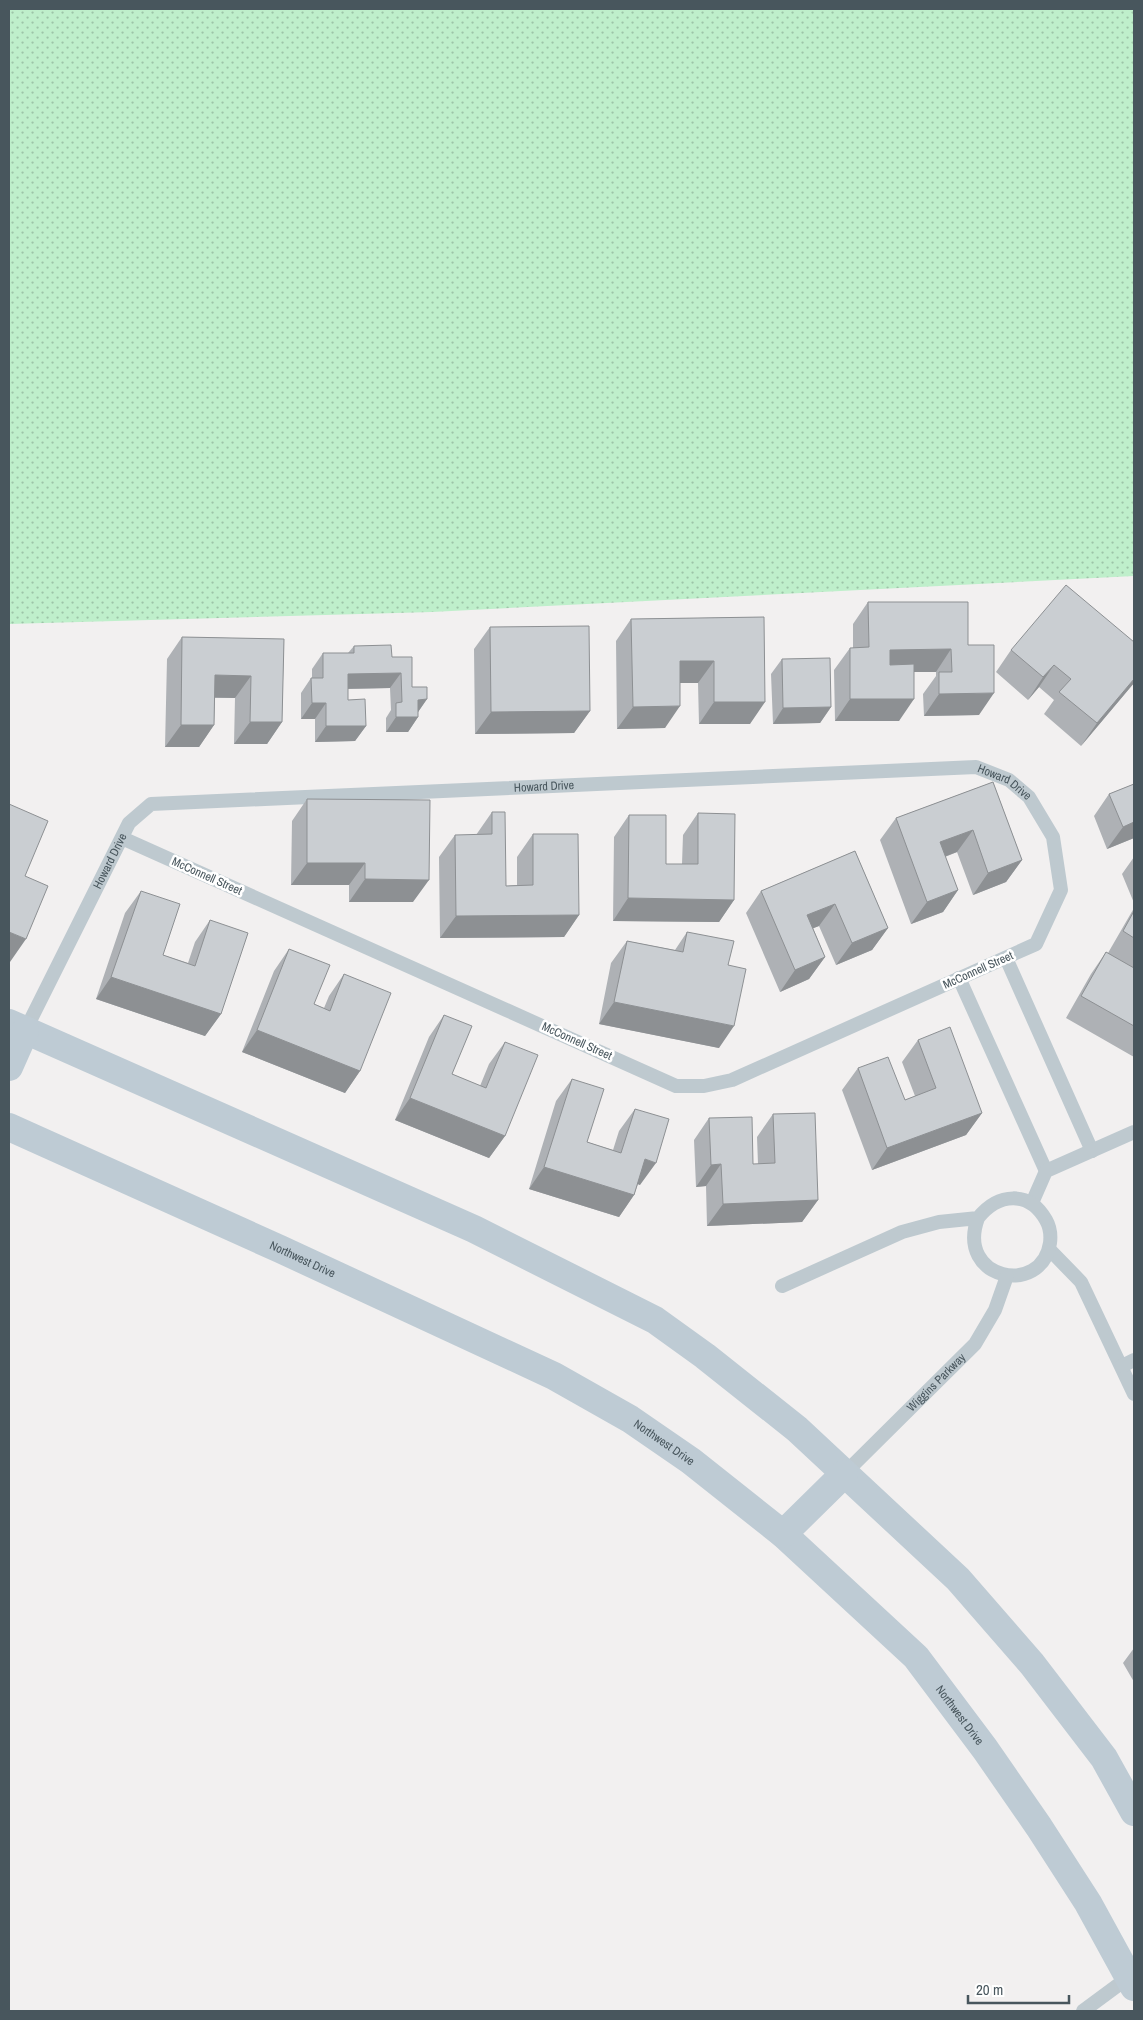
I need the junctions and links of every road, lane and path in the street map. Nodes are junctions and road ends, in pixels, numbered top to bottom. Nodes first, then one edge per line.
1 (122, 838) junction
2 (1036, 944) joint
3 (1006, 958) junction
4 (959, 978) junction
5 (17, 1027) edge
6 (9, 1067) edge
7 (9, 1127) edge
8 (1134, 1132) edge
9 (1092, 1151) junction
10 (1046, 1171) junction
11 (1032, 1203) junction
12 (978, 1218) junction
13 (1049, 1249) junction
14 (1007, 1276) junction
15 (782, 1286) dead end
16 (1128, 1363) edge
17 (1134, 1394) edge
18 (844, 1474) junction
19 (783, 1534) junction
20 (1134, 1812) edge
21 (1132, 1980) edge
22 (1083, 2011) edge

1 - 2 lane, Howard Drive
1 - 4 lane, McConnell Street
1 - 5 lane, Howard Drive
2 - 3 lane, McConnell Street
3 - 4 lane, McConnell Street
3 - 9 lane
4 - 10 lane
5 - 6 main road
5 - 18 main road
7 - 19 main road, Northwest Drive
8 - 9 lane
9 - 10 lane
10 - 11 lane
11 - 12 lane
11 - 13 lane
12 - 14 lane
12 - 15 lane
13 - 14 lane
13 - 16 lane
14 - 18 lane, Wiggins Parkway
16 - 17 lane
18 - 19 main road
18 - 20 main road
19 - 21 main road, Northwest Drive
21 - 22 lane

